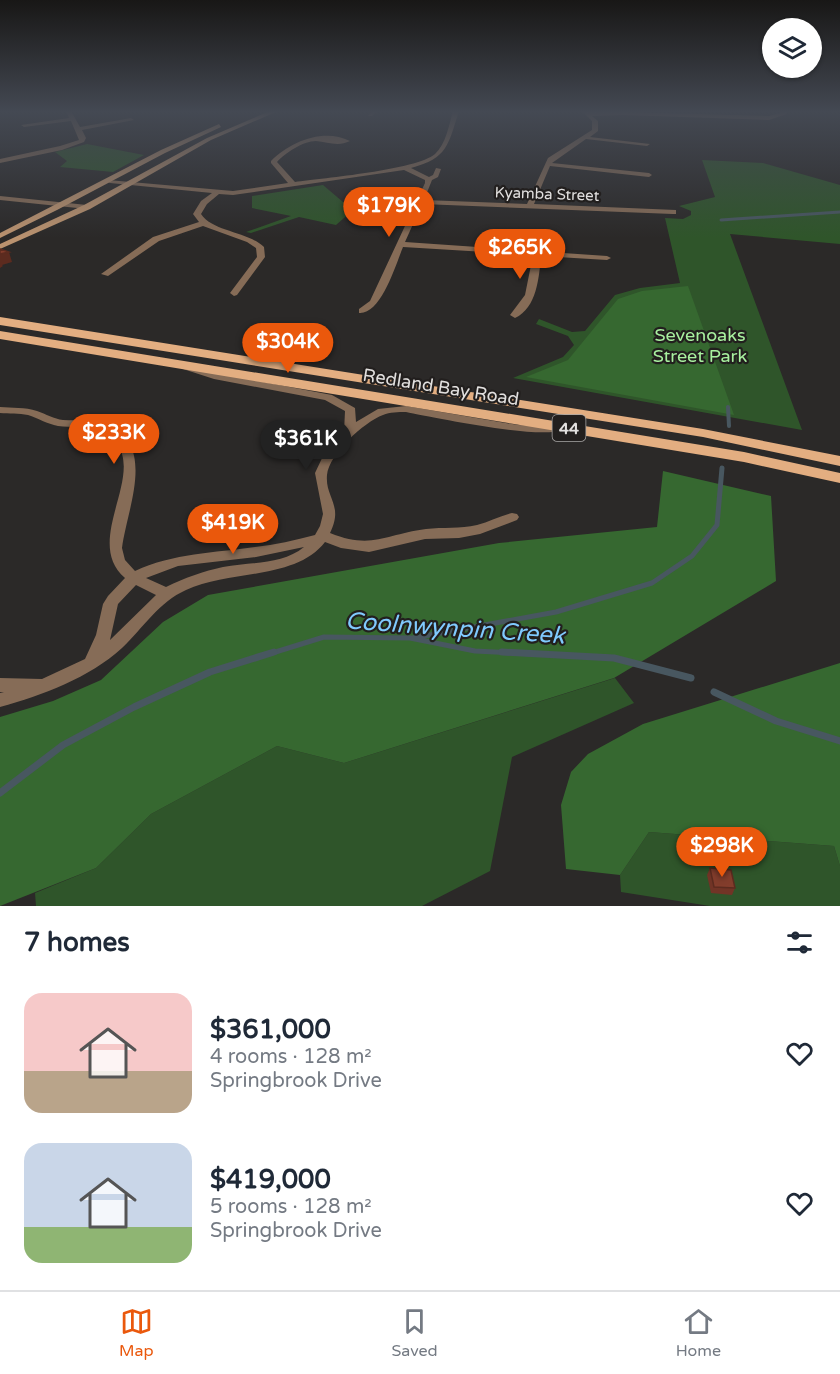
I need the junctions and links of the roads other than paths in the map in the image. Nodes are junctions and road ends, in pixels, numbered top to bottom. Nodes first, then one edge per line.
1 (33, 153) edge
2 (160, 153) edge
3 (183, 153) edge
4 (282, 153) edge
5 (440, 153) edge
6 (557, 153) edge
7 (0, 161) edge
8 (547, 164) junction
9 (405, 168) junction
10 (438, 169) dead end
11 (649, 175) dead end
12 (429, 179) junction
13 (110, 181) junction
14 (130, 183) junction
15 (294, 186) junction
16 (216, 193) junction
17 (0, 198) edge
18 (420, 201) junction
19 (66, 204) junction
20 (87, 207) junction
21 (529, 207) junction
22 (673, 212) dead end
23 (203, 223) junction
24 (0, 236) edge
25 (400, 244) junction
26 (0, 247) edge
27 (537, 253) junction
28 (607, 258) dead end
29 (105, 274) dead end
30 (234, 293) dead end
31 (362, 311) dead end
32 (515, 315) dead end
33 (0, 321) edge
34 (0, 335) edge
35 (172, 362) junction
36 (0, 410) edge
37 (575, 429) junction
38 (350, 433) junction
39 (840, 461) edge
40 (840, 478) edge
41 (512, 517) dead end
42 (320, 537) junction
43 (135, 578) junction
44 (166, 593) junction
45 (90, 664) junction
46 (0, 685) edge
47 (42, 685) junction
48 (0, 700) edge

1 - 7 street
2 - 13 main road
3 - 14 main road
4 - 15 street
5 - 9 street
6 - 8 street
8 - 11 street
8 - 21 street
9 - 12 street
9 - 15 street
10 - 12 street
12 - 18 street
13 - 14 street
13 - 19 main road
14 - 16 street
14 - 20 main road
15 - 16 street
16 - 23 street
17 - 19 street
18 - 21 street, Kyamba Street
18 - 25 street
19 - 20 street
19 - 24 main road
20 - 26 main road
21 - 22 street, Kyamba Street
23 - 29 street
23 - 30 street
25 - 27 street
25 - 31 street
27 - 28 street
27 - 32 street
33 - 39 main road, Redland Bay Road / 44
34 - 35 main road, Redland Bay Road / 44
35 - 37 main road, Redland Bay Road / 44
35 - 38 street
36 - 43 street
37 - 38 street
37 - 40 main road, Redland Bay Road / 44
38 - 42 street
41 - 42 street
42 - 43 street
42 - 44 street
43 - 44 street
43 - 45 street
44 - 45 street
45 - 47 street
46 - 47 street
47 - 48 street

